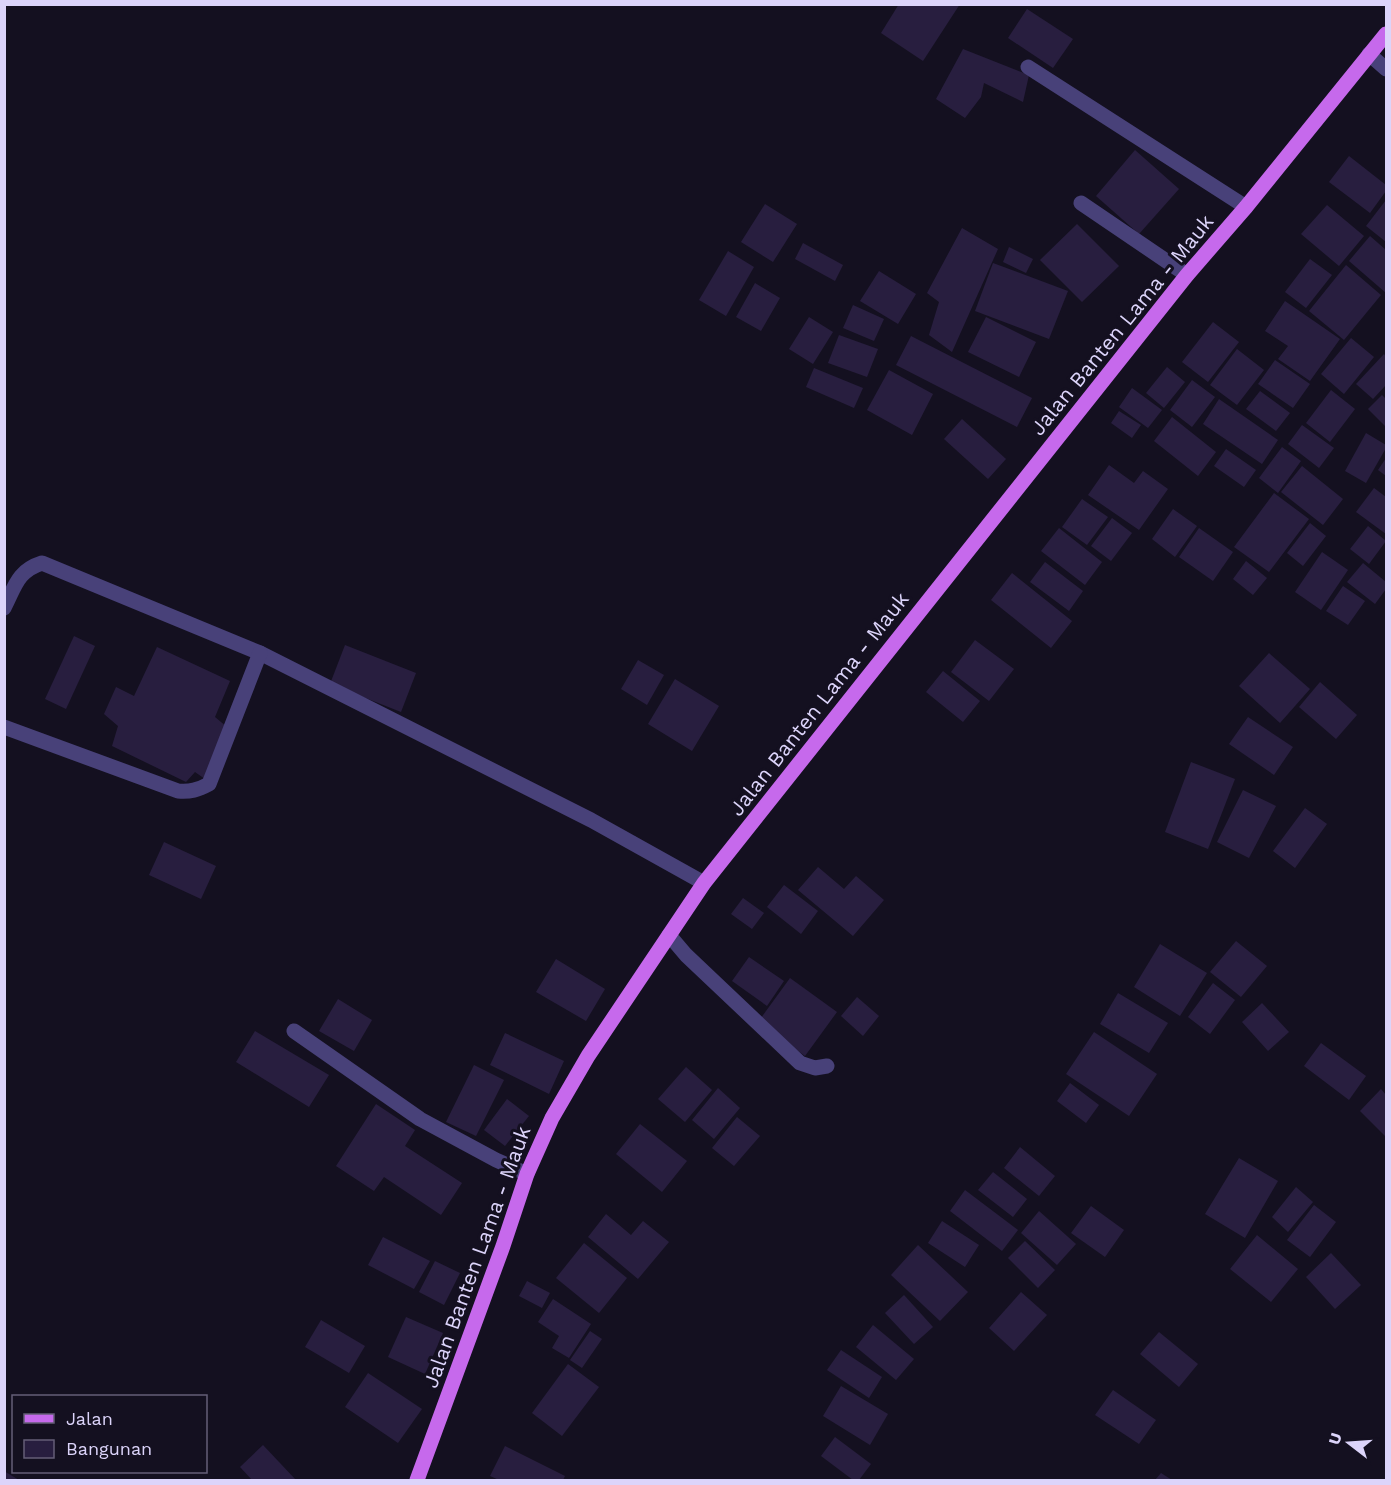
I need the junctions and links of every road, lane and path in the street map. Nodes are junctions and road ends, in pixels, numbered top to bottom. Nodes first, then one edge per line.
1 (1386, 34) edge
2 (1369, 54) junction
3 (1028, 67) dead end
4 (1386, 69) edge
5 (1081, 203) dead end
6 (1246, 207) junction
7 (1187, 275) junction
8 (4, 608) edge
9 (260, 653) junction
10 (4, 727) edge
11 (704, 883) junction
12 (669, 935) junction
13 (294, 1031) dead end
14 (827, 1066) dead end
15 (527, 1174) junction
16 (417, 1480) edge

1 - 2 main road, Jalan Banten Lama - Mauk
2 - 4 street
2 - 6 main road, Jalan Banten Lama - Mauk
3 - 6 street
5 - 7 street
6 - 7 main road, Jalan Banten Lama - Mauk
7 - 11 main road, Jalan Banten Lama - Mauk
8 - 9 street
9 - 10 street
9 - 11 street
11 - 12 main road, Jalan Banten Lama - Mauk
12 - 14 street
12 - 15 main road, Jalan Banten Lama - Mauk
13 - 15 street
15 - 16 main road, Jalan Banten Lama - Mauk

